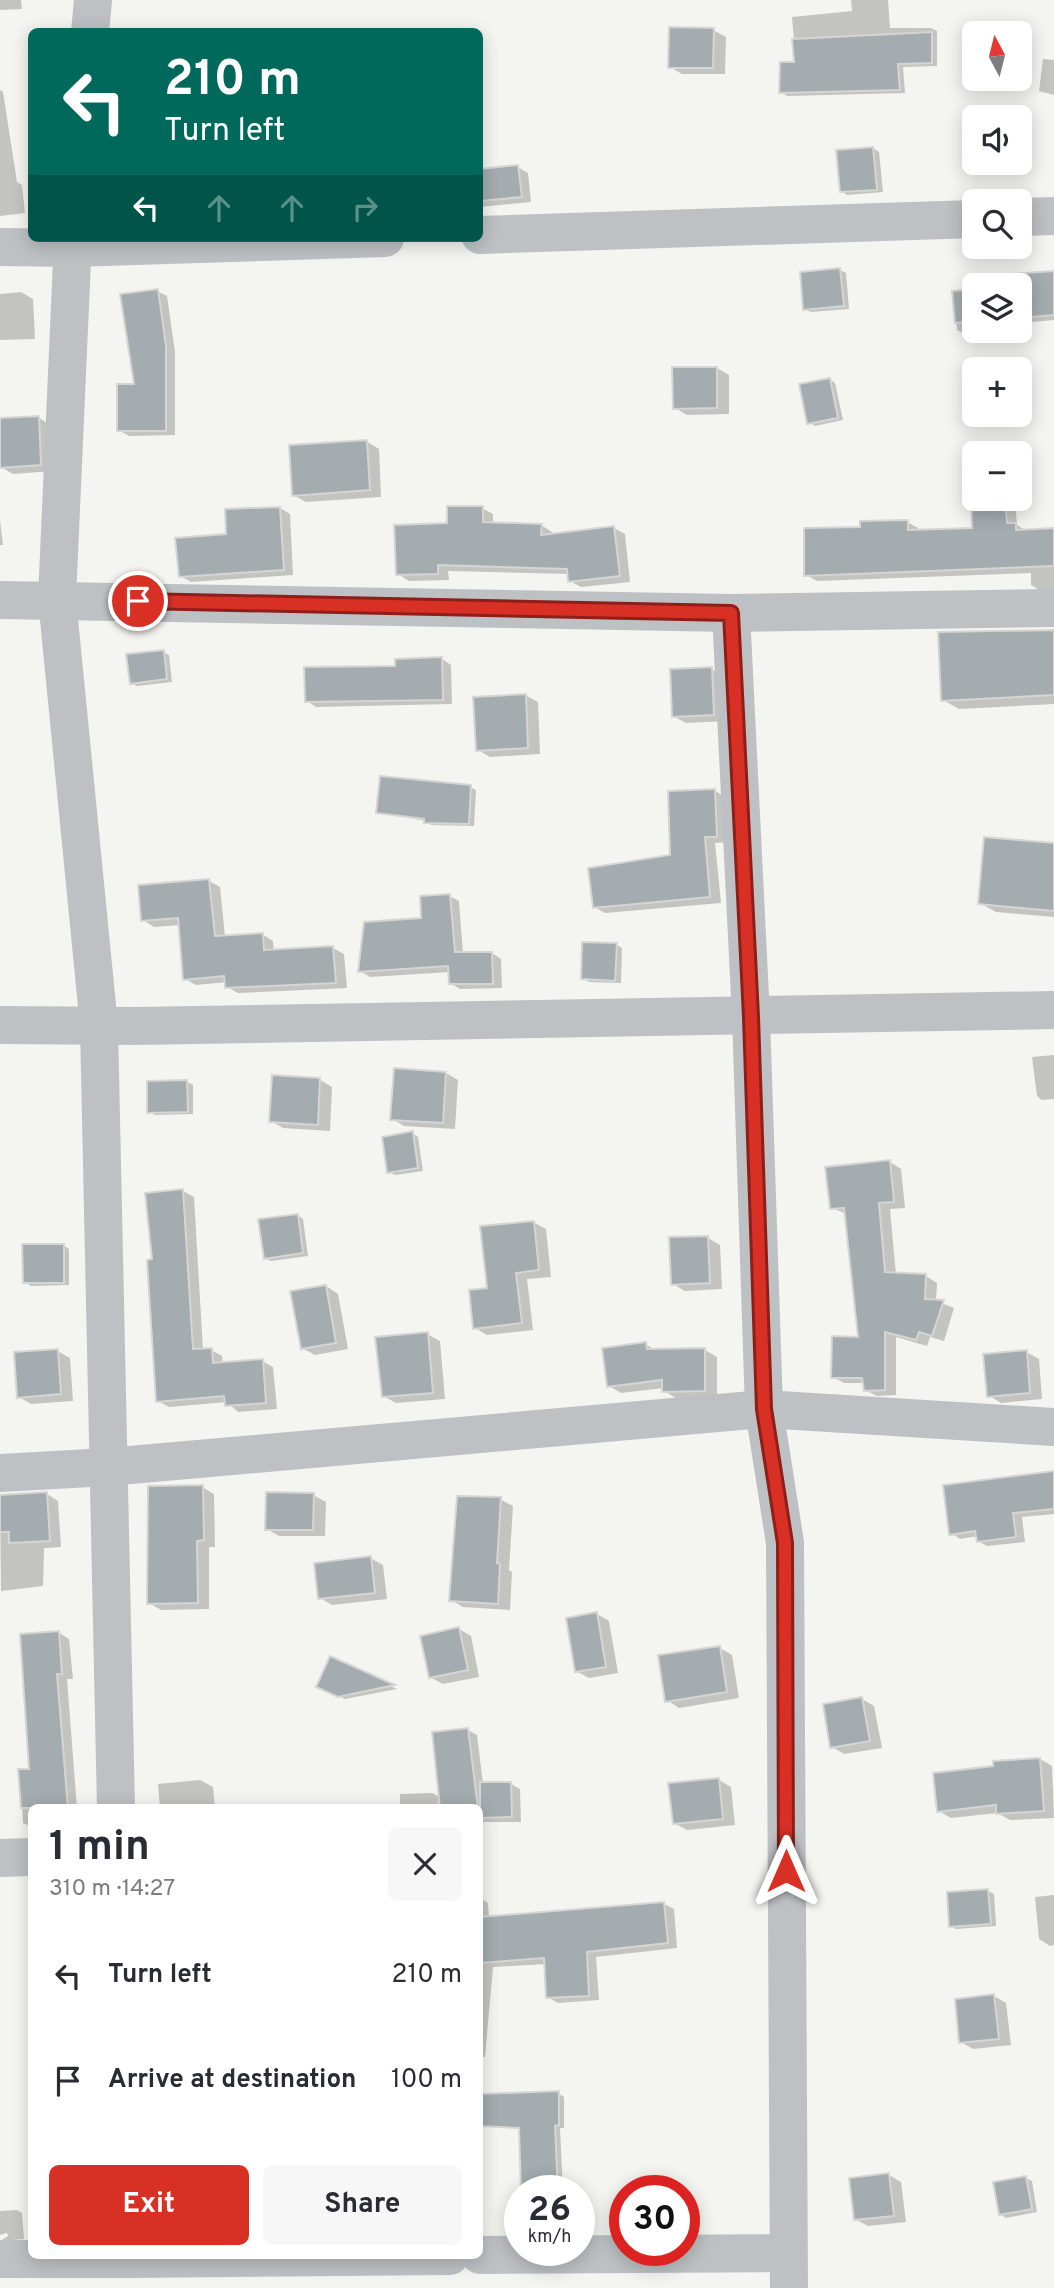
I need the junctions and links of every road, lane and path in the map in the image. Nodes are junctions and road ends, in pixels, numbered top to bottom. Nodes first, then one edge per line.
1 (93, 0) edge
2 (90, 28) edge
3 (1054, 216) edge
4 (1032, 217) edge
5 (962, 219) edge
6 (483, 235) edge
7 (135, 242) edge
8 (73, 243) edge
9 (0, 247) edge
10 (57, 599) junction
11 (0, 600) edge
12 (1054, 608) edge
13 (731, 613) junction
14 (1054, 1010) edge
15 (751, 1017) junction
16 (0, 1025) edge
17 (99, 1026) junction
18 (764, 1409) junction
19 (1054, 1427) edge
20 (108, 1467) junction
21 (0, 1473) edge
22 (116, 1804) edge
23 (28, 1857) edge
24 (0, 1858) edge
25 (483, 2255) edge
26 (110, 2259) edge
27 (22, 2268) edge
28 (788, 2270) edge

1 - 2 street
3 - 4 street
5 - 6 street
7 - 8 street
8 - 9 street
8 - 10 street
10 - 11 street
10 - 13 street
10 - 17 street
12 - 13 street
13 - 15 street
14 - 15 street
15 - 17 street
15 - 18 street
16 - 17 street
17 - 20 street
18 - 19 street
18 - 20 street
18 - 28 street
20 - 21 street
20 - 22 street
23 - 24 street
25 - 28 street
26 - 27 street

